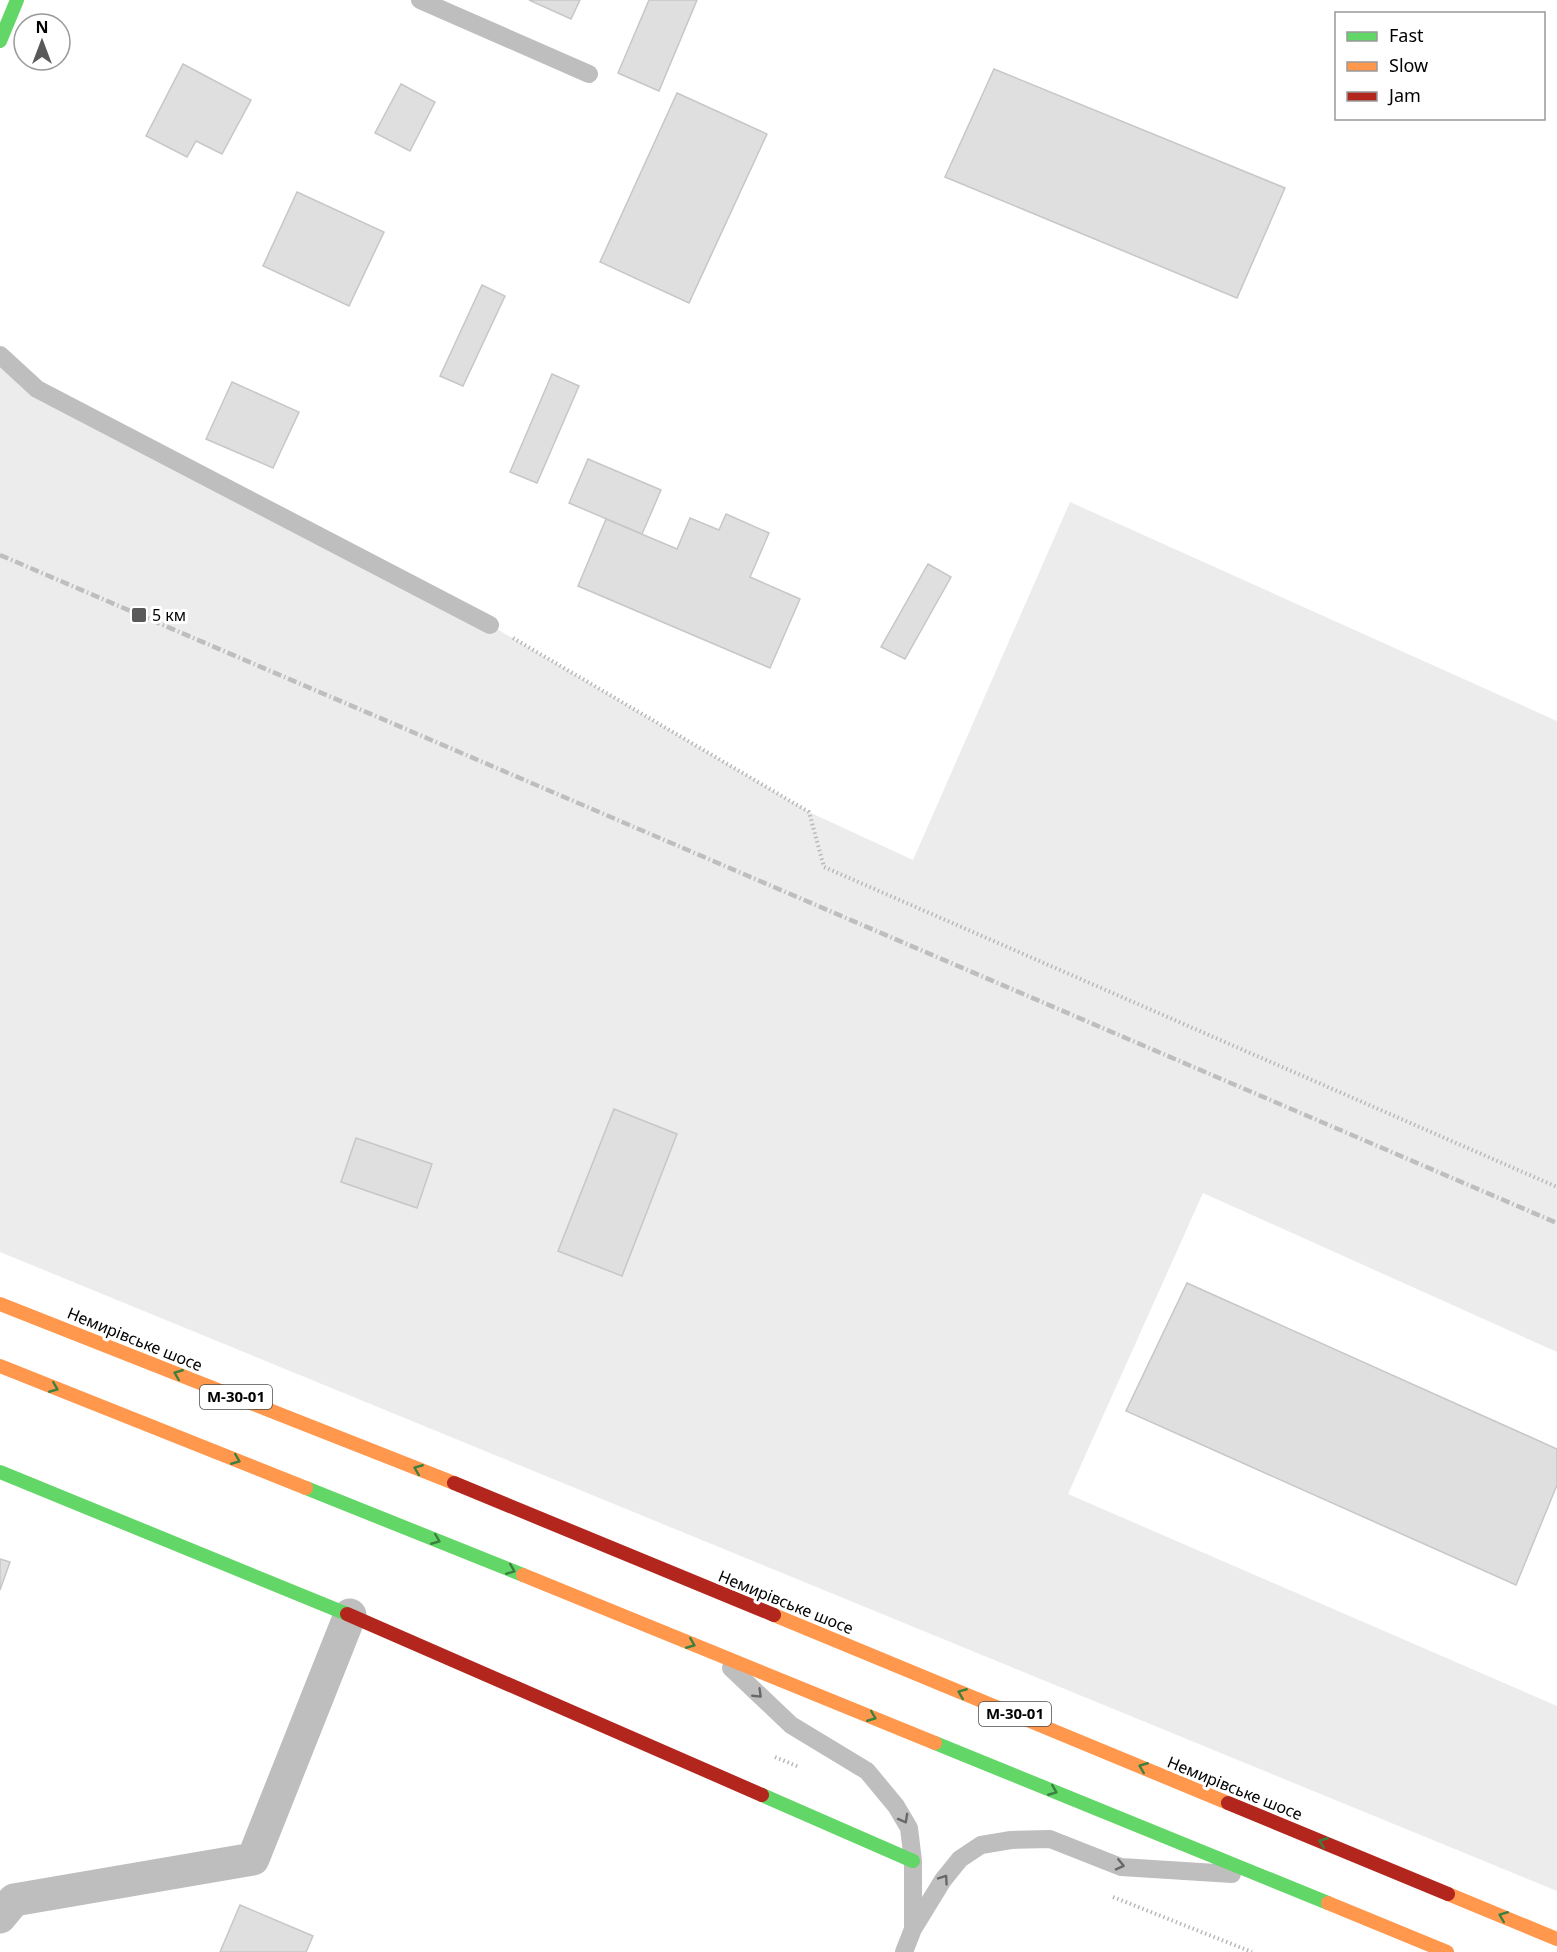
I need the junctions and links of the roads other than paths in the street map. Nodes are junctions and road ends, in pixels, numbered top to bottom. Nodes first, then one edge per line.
1 (17, 0) edge
2 (420, 0) edge
3 (0, 41) edge
4 (589, 74) dead end
5 (0, 355) edge
6 (490, 624) road end
7 (0, 1304) edge
8 (0, 1366) edge
9 (0, 1472) edge
10 (350, 1614) junction
11 (716, 1653) junction
12 (913, 1861) junction
13 (1263, 1876) junction
14 (0, 1917) edge
15 (913, 1929) junction
16 (1557, 1939) edge
17 (904, 1952) edge
18 (1447, 1952) edge

1 - 3 main road
2 - 4 lane
5 - 6 lane
16 -> 7 main road, Немирівське шосе / М-30-01
8 -> 11 main road
9 - 10 main road
10 - 12 main road
10 - 14 street
11 -> 12 lane
11 -> 13 main road
12 - 15 lane
15 -> 13 lane
13 - 18 main road
15 - 17 lane

